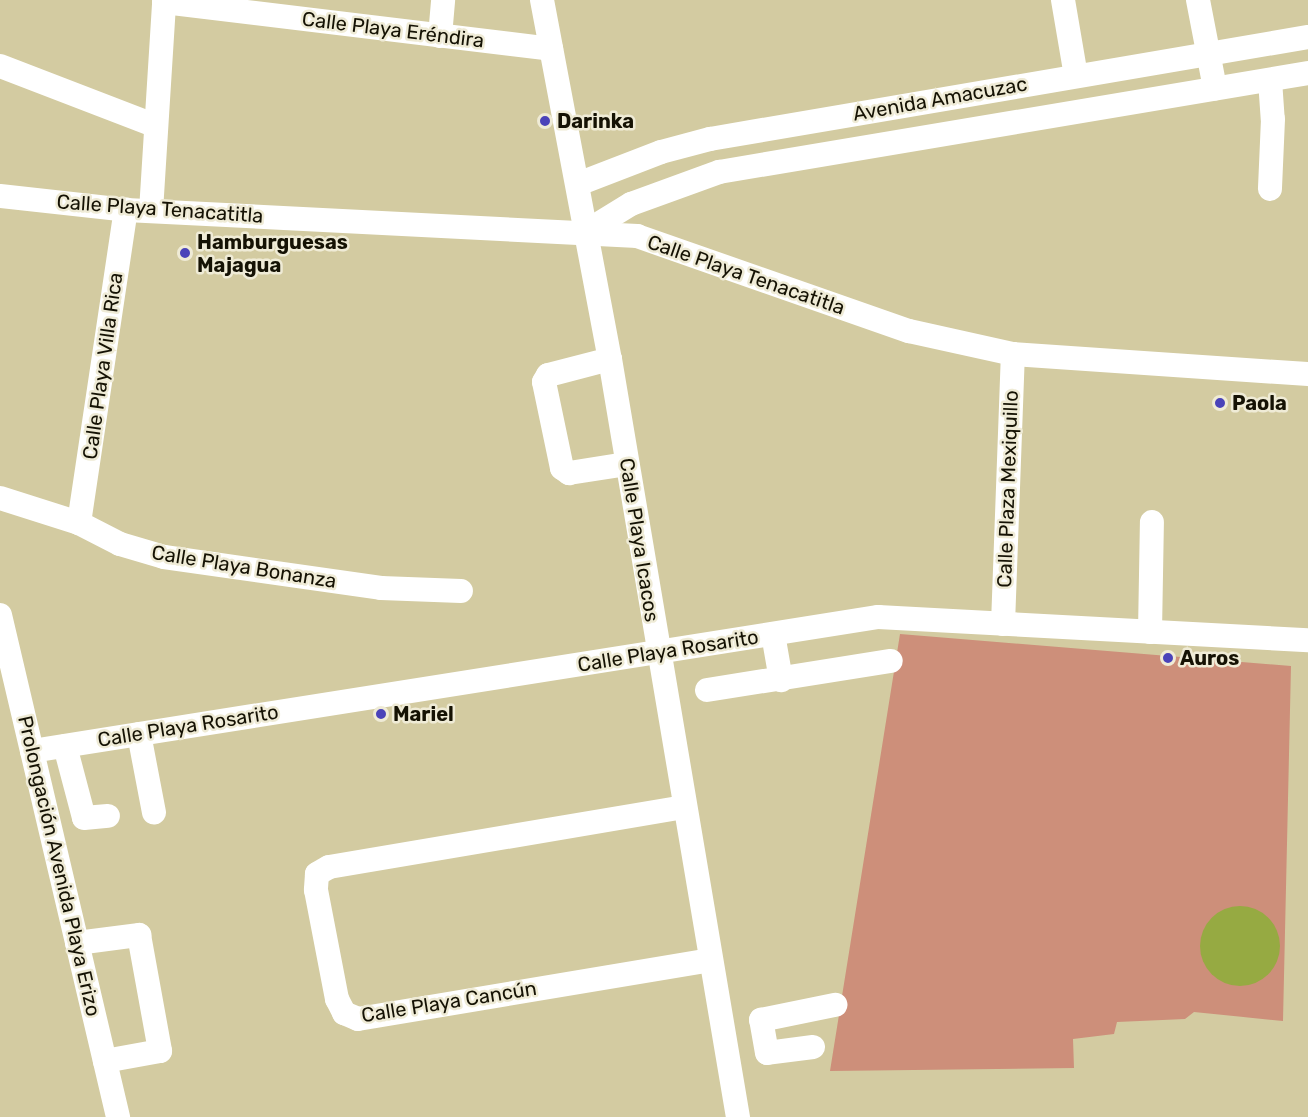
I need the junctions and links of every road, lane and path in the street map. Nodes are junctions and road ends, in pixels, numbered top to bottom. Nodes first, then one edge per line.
1 (443, 0) edge
2 (542, 0) edge
3 (1063, 0) edge
4 (1198, 0) edge
5 (440, 36) junction
6 (1308, 37) edge
7 (551, 49) junction
8 (1208, 52) junction
9 (0, 66) edge
10 (1308, 73) edge
11 (1076, 76) junction
12 (1269, 80) junction
13 (1215, 88) junction
14 (156, 126) junction
15 (578, 184) junction
16 (1270, 189) dead end
17 (0, 196) edge
18 (126, 210) junction
19 (151, 211) junction
20 (587, 231) junction
21 (1013, 354) junction
22 (610, 359) junction
23 (1308, 374) edge
24 (627, 464) junction
25 (0, 498) edge
26 (1152, 522) dead end
27 (80, 523) junction
28 (461, 591) dead end
29 (0, 615) edge
30 (1003, 624) junction
31 (1150, 632) junction
32 (773, 634) junction
33 (1308, 640) edge
34 (657, 654) junction
35 (891, 662) dead end
36 (781, 680) junction
37 (707, 690) dead end
38 (139, 734) junction
39 (65, 746) junction
40 (32, 751) junction
41 (684, 807) junction
42 (154, 813) dead end
43 (108, 816) dead end
44 (77, 943) junction
45 (710, 960) junction
46 (835, 1005) dead end
47 (764, 1035) junction
48 (724, 1042) junction
49 (813, 1047) dead end
50 (105, 1061) junction
51 (735, 1116) edge
52 (118, 1117) edge

1 - 5 street
2 - 7 street, Calle Playa Icacos
3 - 11 street
4 - 8 street
5 - 7 street, Calle Playa Eréndira
5 - 14 street, Calle Playa Eréndira
6 - 8 street, Avenida Amacuzac
7 - 15 street, Calle Playa Icacos
8 - 11 street, Avenida Amacuzac
8 - 13 street
9 - 14 street
10 - 12 street, Avenida Amacuzac
11 - 15 street, Avenida Amacuzac
12 - 13 street, Avenida Amacuzac
12 - 16 street
13 - 20 street, Avenida Amacuzac
14 - 19 street
15 - 20 street, Calle Playa Icacos
17 - 18 street, Calle Playa Tenacatitla
18 - 19 street, Calle Playa Tenacatitla
18 - 27 street, Calle Playa Villa Rica
19 - 20 street, Calle Playa Tenacatitla
20 - 21 street, Calle Playa Tenacatitla
20 - 22 street, Calle Playa Icacos
21 - 23 street, Calle Playa Tenacatitla
21 - 30 street, Calle Plaza Mexiquillo
22 - 24 street, Calle Playa Icacos
22 - 24 street
24 - 34 street, Calle Playa Icacos
25 - 27 street, Calle Playa Bonanza
26 - 31 street
27 - 28 street, Calle Playa Bonanza
29 - 40 street, Prolongación Avenida Playa Erizo
30 - 31 street, Calle Playa Rosarito
30 - 32 street, Calle Playa Rosarito
31 - 33 street, Calle Playa Rosarito
32 - 34 street, Calle Playa Rosarito
32 - 36 street
34 - 38 street, Calle Playa Rosarito
34 - 41 street, Calle Playa Icacos
35 - 36 street
36 - 37 street
38 - 39 street, Calle Playa Rosarito
38 - 42 street
39 - 40 street, Calle Playa Rosarito
39 - 43 street
40 - 44 street, Prolongación Avenida Playa Erizo
41 - 45 street, Calle Playa Icacos
41 - 45 street, Calle Playa Cancún
44 - 50 street, Prolongación Avenida Playa Erizo
44 - 50 street
45 - 48 street, Calle Playa Icacos
46 - 47 street
47 - 48 street
47 - 49 street
48 - 51 street, Calle Playa Icacos
50 - 52 street, Prolongación Avenida Playa Erizo

